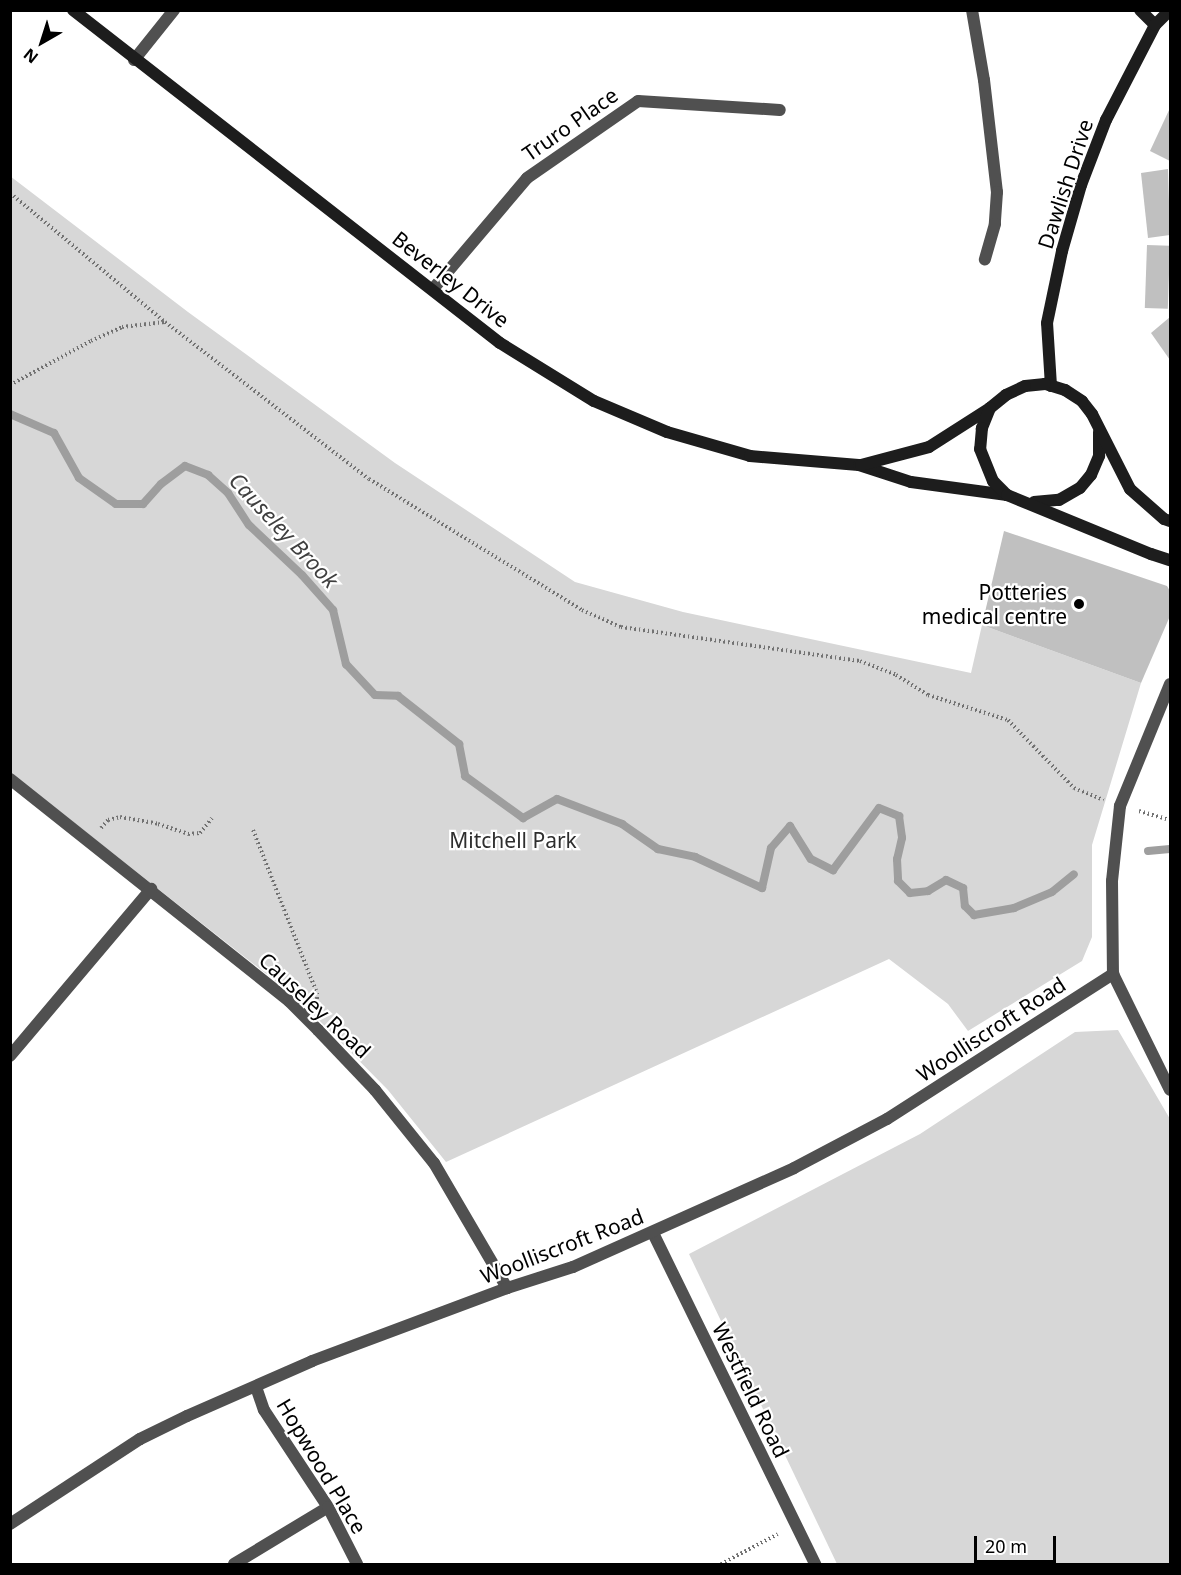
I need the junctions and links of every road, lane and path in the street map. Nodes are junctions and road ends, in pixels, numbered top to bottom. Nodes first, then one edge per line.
1 (73, 10) edge
2 (174, 10) edge
3 (972, 10) edge
4 (1140, 10) edge
5 (1170, 10) edge
6 (1155, 25) junction
7 (134, 60) junction
8 (780, 110) dead end
9 (10, 193) edge
10 (985, 260) dead end
11 (433, 289) junction
12 (165, 322) junction
13 (10, 385) edge
14 (1051, 386) junction
15 (990, 408) junction
16 (1097, 424) junction
17 (860, 465) junction
18 (1006, 495) junction
19 (1021, 500) junction
20 (1170, 521) edge
21 (1170, 560) edge
22 (1170, 684) edge
23 (10, 779) edge
24 (1120, 806) junction
25 (212, 818) dead end
26 (1170, 820) edge
27 (253, 830) dead end
28 (90, 841) junction
29 (151, 889) junction
30 (1113, 974) junction
31 (318, 1030) junction
32 (10, 1056) edge
33 (1170, 1090) edge
34 (653, 1233) junction
35 (507, 1288) junction
36 (256, 1388) junction
37 (328, 1507) junction
38 (10, 1524) edge
39 (795, 1524) junction
40 (234, 1564) edge
41 (357, 1564) edge
42 (721, 1564) edge
43 (814, 1564) edge

1 - 7 street, Beverley Drive
2 - 7 street
3 - 10 street
4 - 6 street
5 - 6 street, Dawlish Drive
6 - 14 street, Dawlish Drive
7 - 11 street, Beverley Drive
8 - 11 street, Truro Place
9 - 12 path
11 - 17 street, Beverley Drive
12 - 13 path
12 - 24 path
14 - 15 street
14 - 16 street
15 - 17 street, Beverley Drive
15 - 18 street
16 - 19 street
16 - 20 street
17 - 18 street, Beverley Drive
18 - 19 street
19 - 21 street
22 - 24 street
23 - 28 street, Causeley Road
24 - 26 path
24 - 30 street
25 - 28 path
27 - 31 path
28 - 29 street, Causeley Road
29 - 31 street, Causeley Road
29 - 32 street
30 - 33 street
30 - 34 street, Woolliscroft Road
31 - 35 street, Causeley Road
34 - 35 street, Woolliscroft Road
34 - 39 street, Westfield Road
35 - 36 street, Woolliscroft Road
36 - 37 street, Hopwood Place
36 - 38 street, Woolliscroft Road
37 - 40 street
37 - 41 street, Hopwood Place
39 - 42 path
39 - 43 street, Westfield Road

